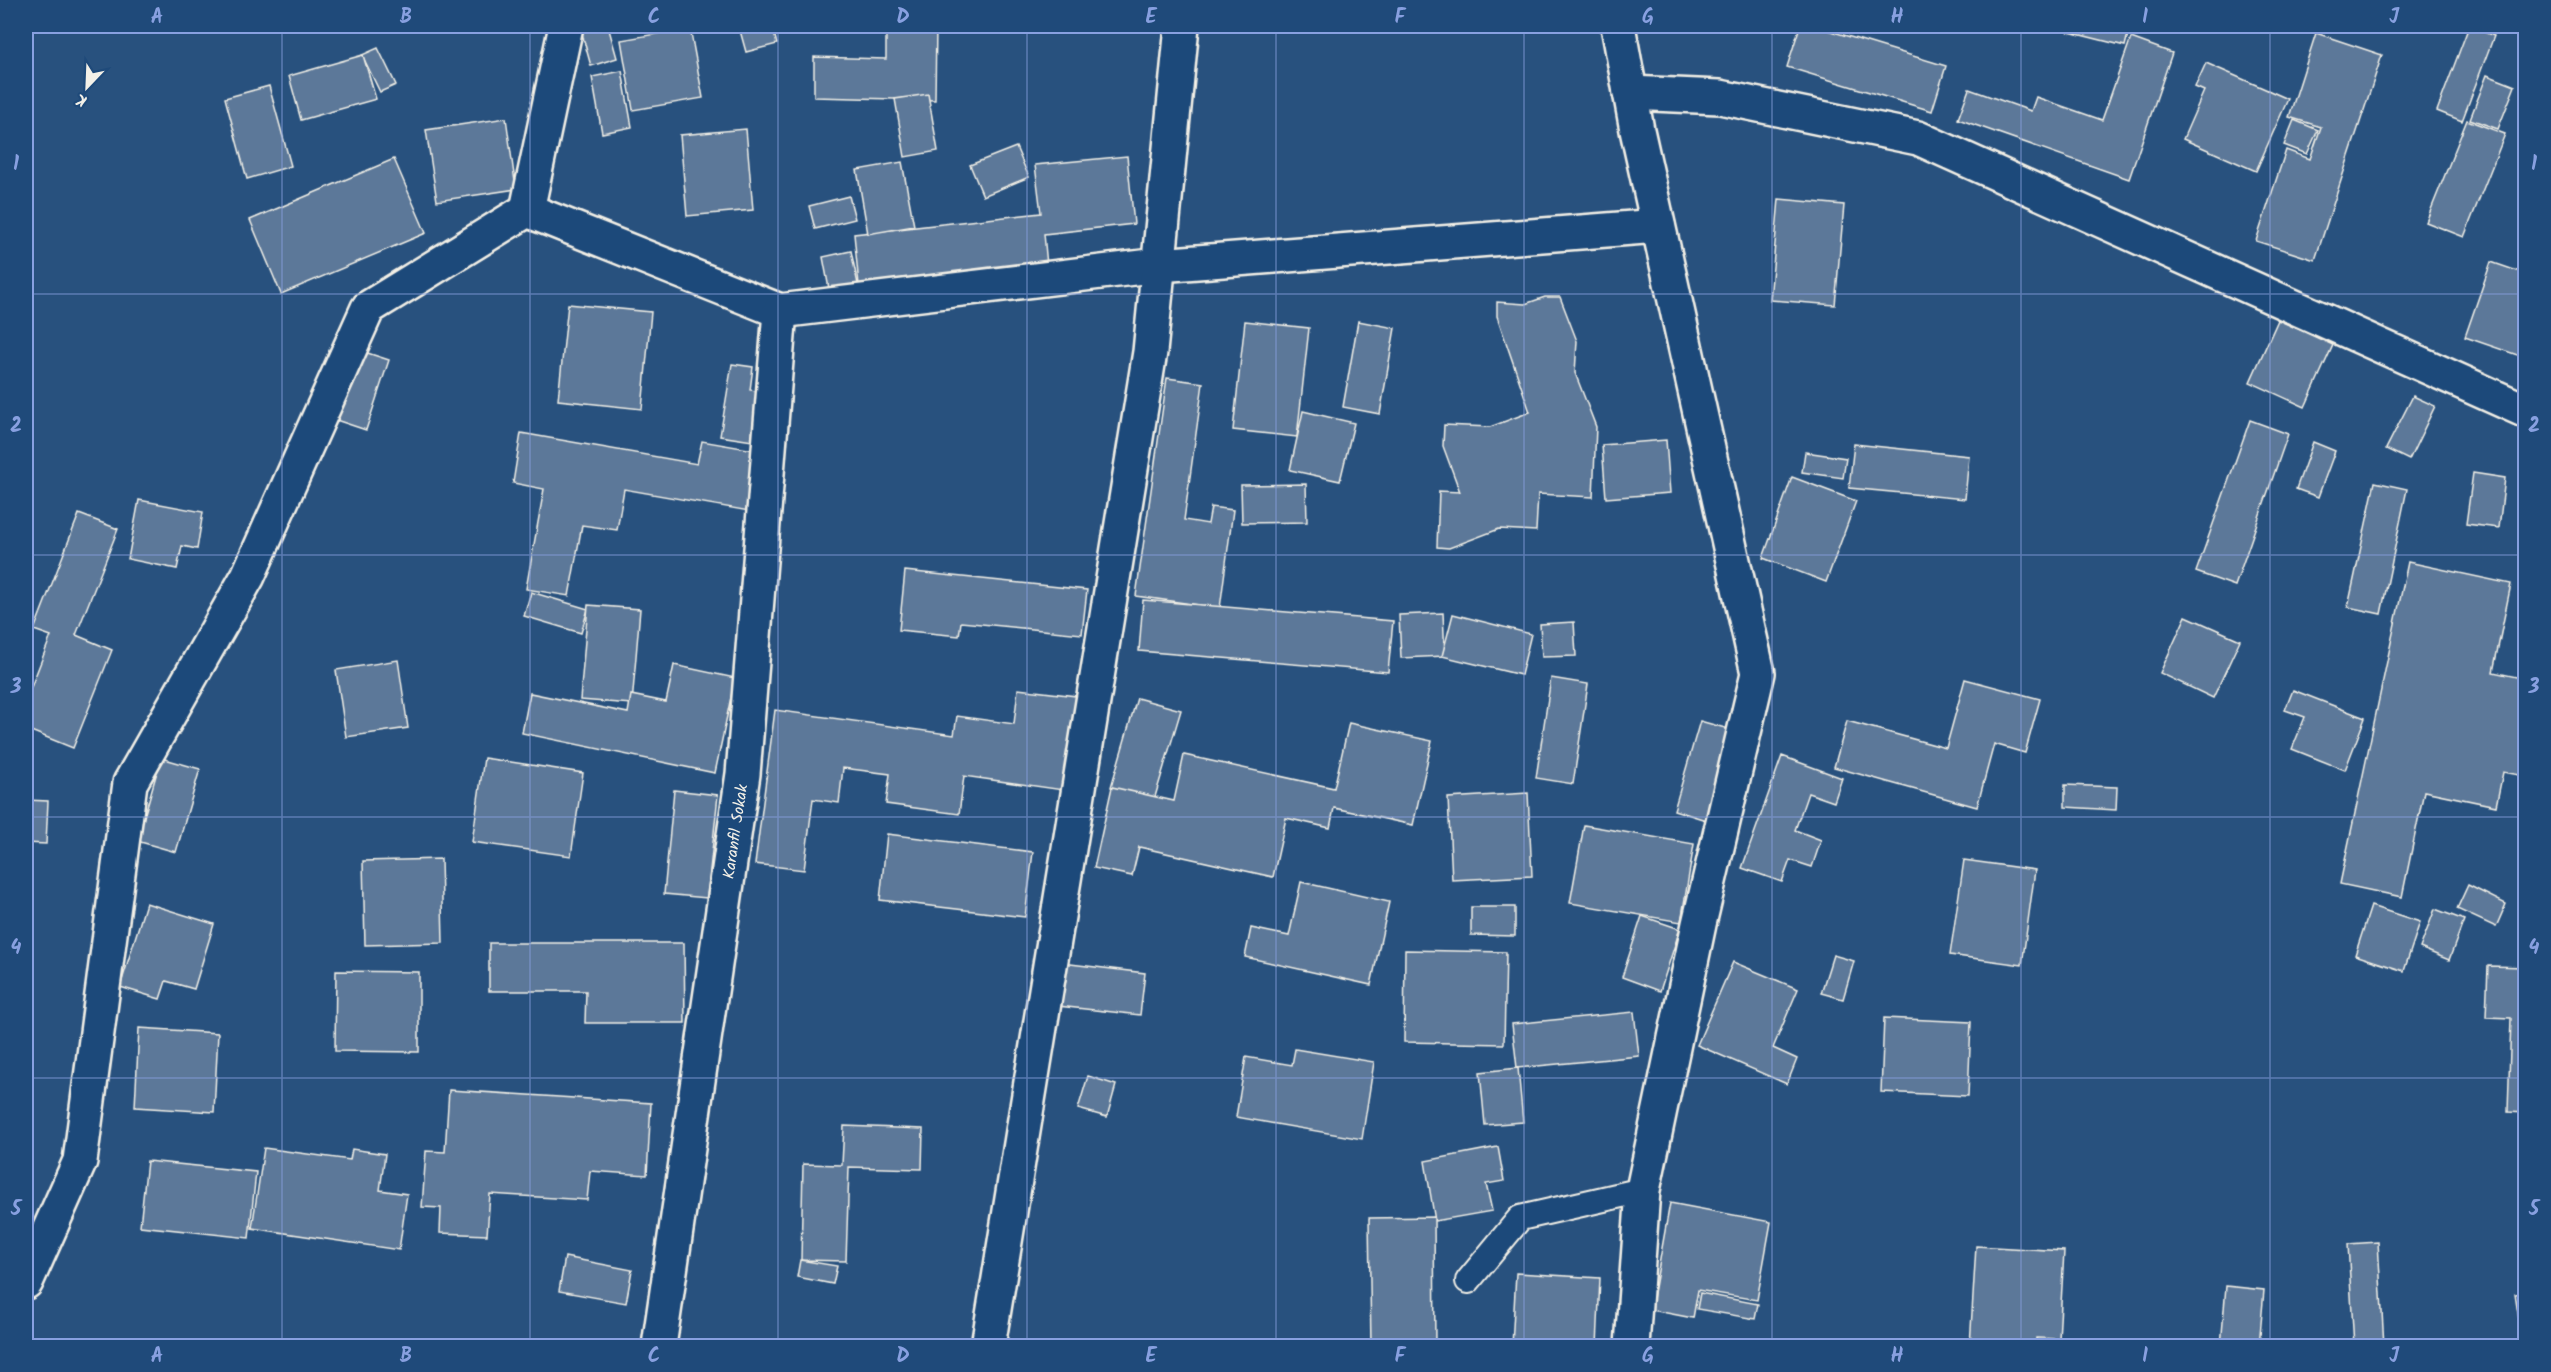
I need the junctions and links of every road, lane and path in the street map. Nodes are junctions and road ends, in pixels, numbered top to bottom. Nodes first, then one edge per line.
1 (566, 26) edge
2 (1182, 26) edge
3 (1618, 26) edge
4 (1630, 93) junction
5 (527, 210) junction
6 (1658, 226) junction
7 (1159, 265) junction
8 (780, 311) junction
9 (2526, 411) edge
10 (1643, 1190) junction
11 (1468, 1281) dead end
12 (26, 1282) edge
13 (659, 1347) edge
14 (988, 1347) edge
15 (1632, 1347) edge

1 - 5 street
2 - 7 street
3 - 4 street
4 - 6 street
4 - 9 street
5 - 8 street
5 - 12 street
6 - 7 street
6 - 10 street
7 - 8 street
7 - 14 street
8 - 13 street, Karanfil Sokak
10 - 11 lane
10 - 15 street

